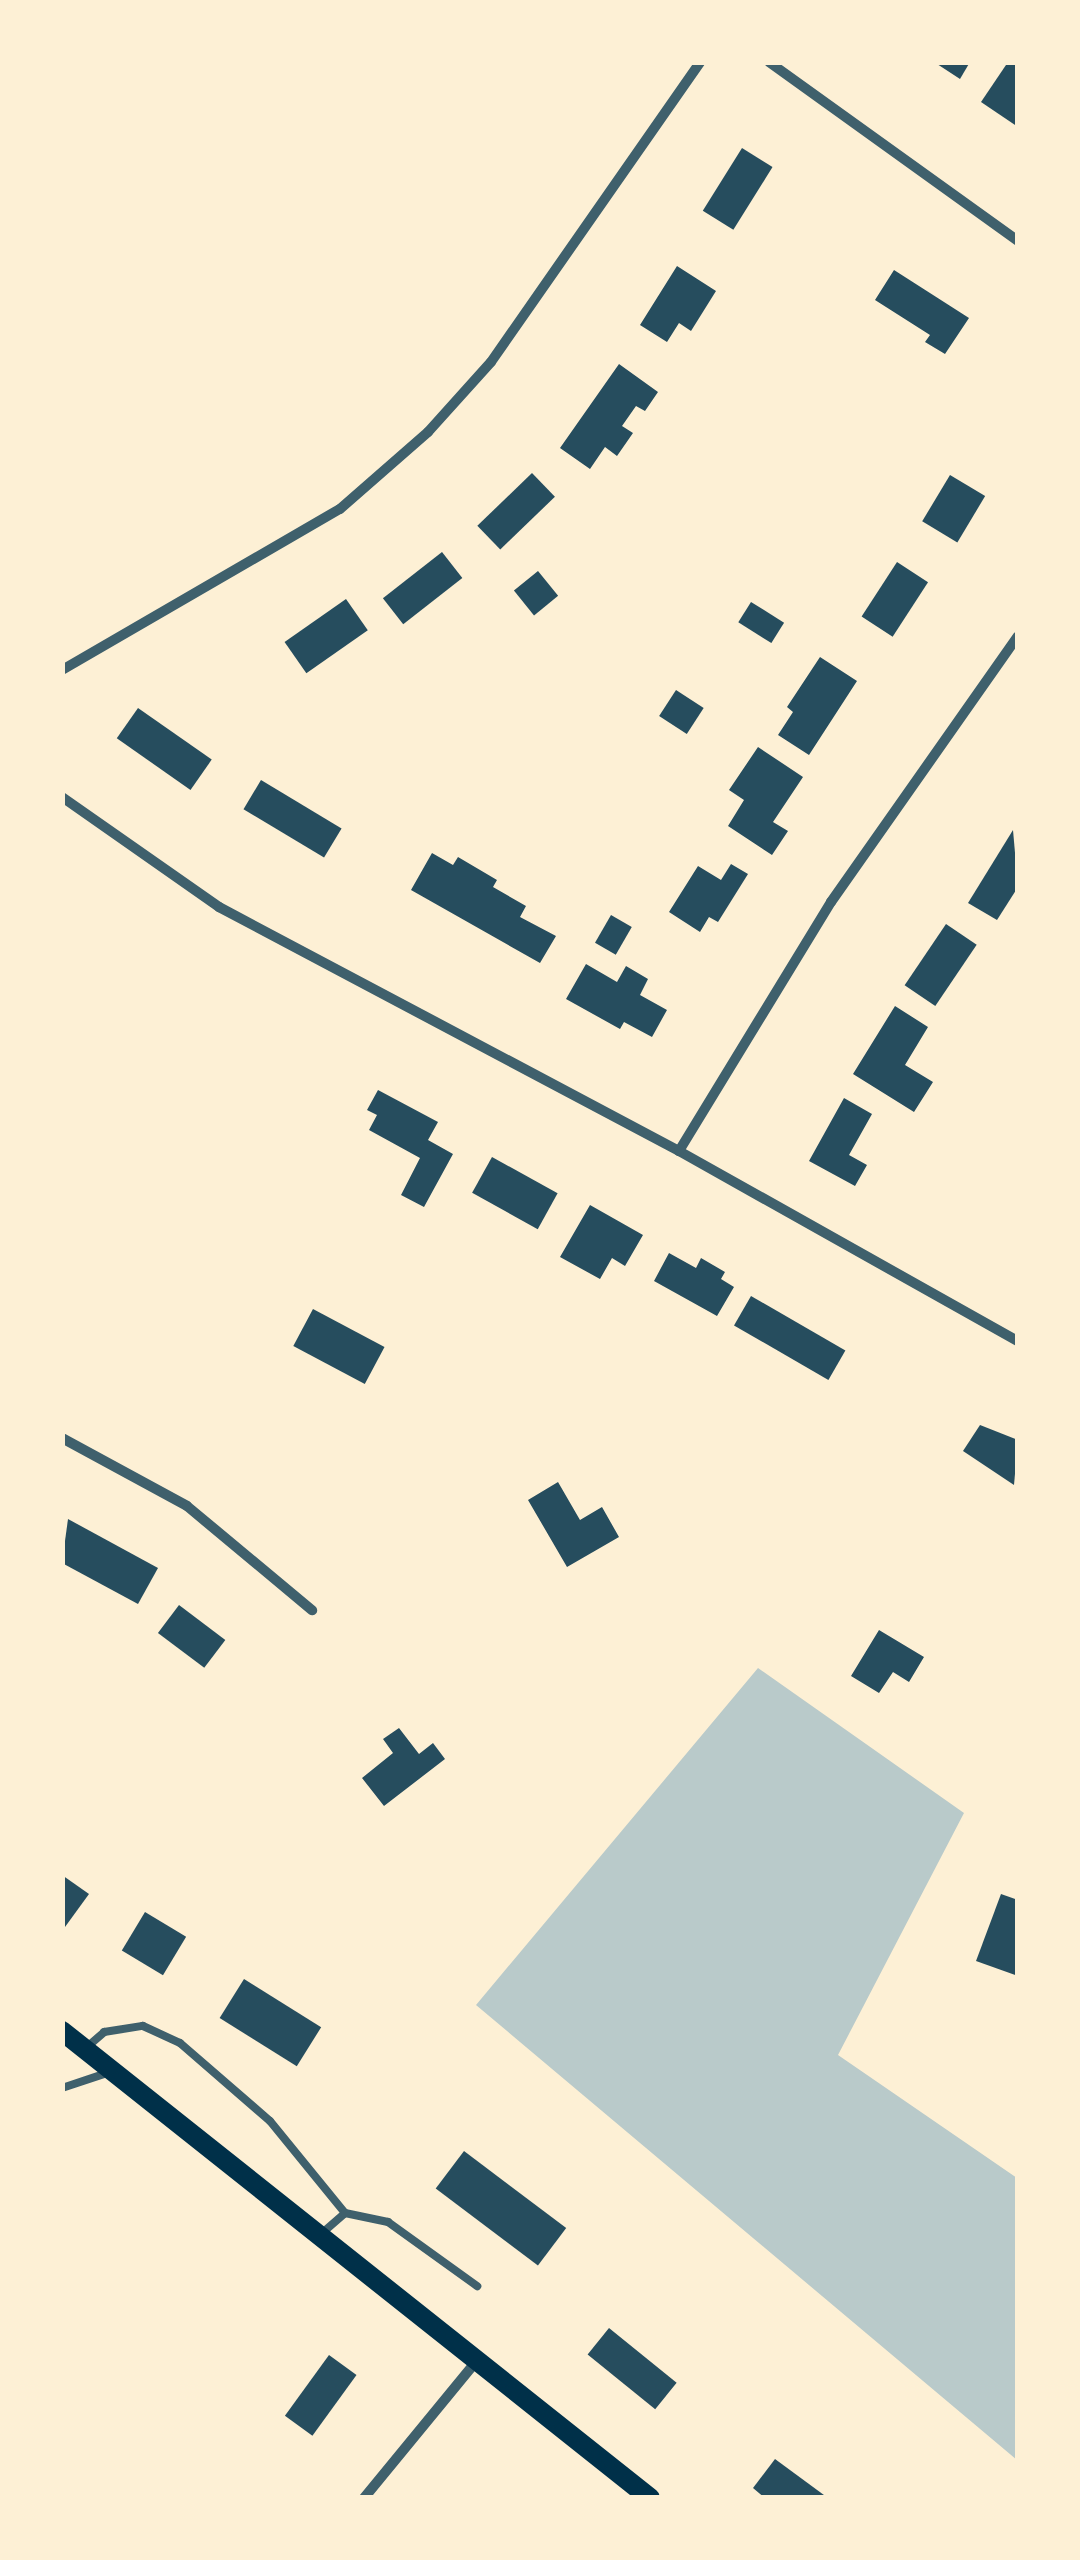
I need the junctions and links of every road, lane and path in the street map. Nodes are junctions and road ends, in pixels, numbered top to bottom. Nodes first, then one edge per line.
1 (700, 62) edge
2 (769, 62) edge
3 (1018, 241) edge
4 (1018, 636) edge
5 (62, 670) edge
6 (62, 797) edge
7 (679, 1151) junction
8 (1018, 1342) edge
9 (62, 1438) edge
10 (312, 1610) dead end
11 (62, 2031) edge
12 (85, 2049) junction
13 (112, 2072) junction
14 (62, 2088) edge
15 (345, 2212) junction
16 (317, 2237) junction
17 (477, 2286) dead end
18 (475, 2364) junction
19 (364, 2498) edge
20 (650, 2498) edge

1 - 5 street
2 - 3 street
4 - 7 street
6 - 7 street
7 - 8 street
9 - 10 street
11 - 12 main road
12 - 13 main road
12 - 15 lane
13 - 14 lane
13 - 16 main road
15 - 16 lane
15 - 17 lane
16 - 18 main road
18 - 19 street
18 - 20 main road

